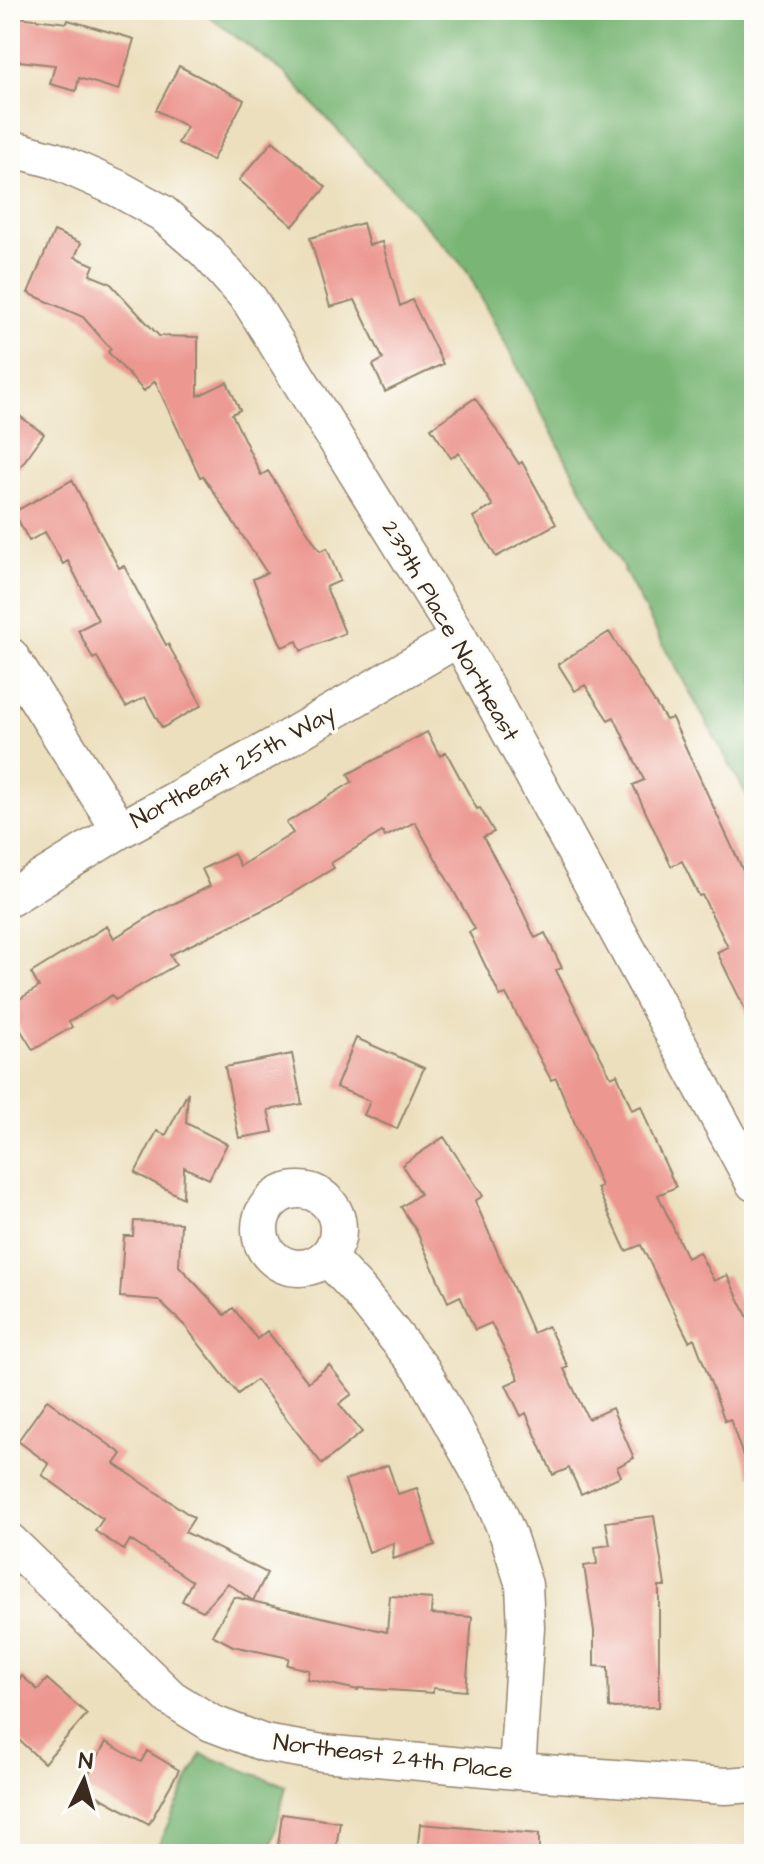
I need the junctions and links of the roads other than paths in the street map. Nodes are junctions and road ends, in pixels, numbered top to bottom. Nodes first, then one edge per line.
1 (10, 148) edge
2 (459, 638) junction
3 (10, 656) edge
4 (120, 830) junction
5 (10, 898) edge
6 (754, 1183) edge
7 (327, 1257) dead end
8 (10, 1542) edge
9 (517, 1771) junction
10 (754, 1784) edge

1 - 2 street, 239th Place Northeast
2 - 4 street, Northeast 25th Way
2 - 6 street, 239th Place Northeast
3 - 4 street
4 - 5 street, Northeast 25th Way
7 - 9 street
8 - 9 street, Northeast 24th Place
9 - 10 street, Northeast 24th Place

